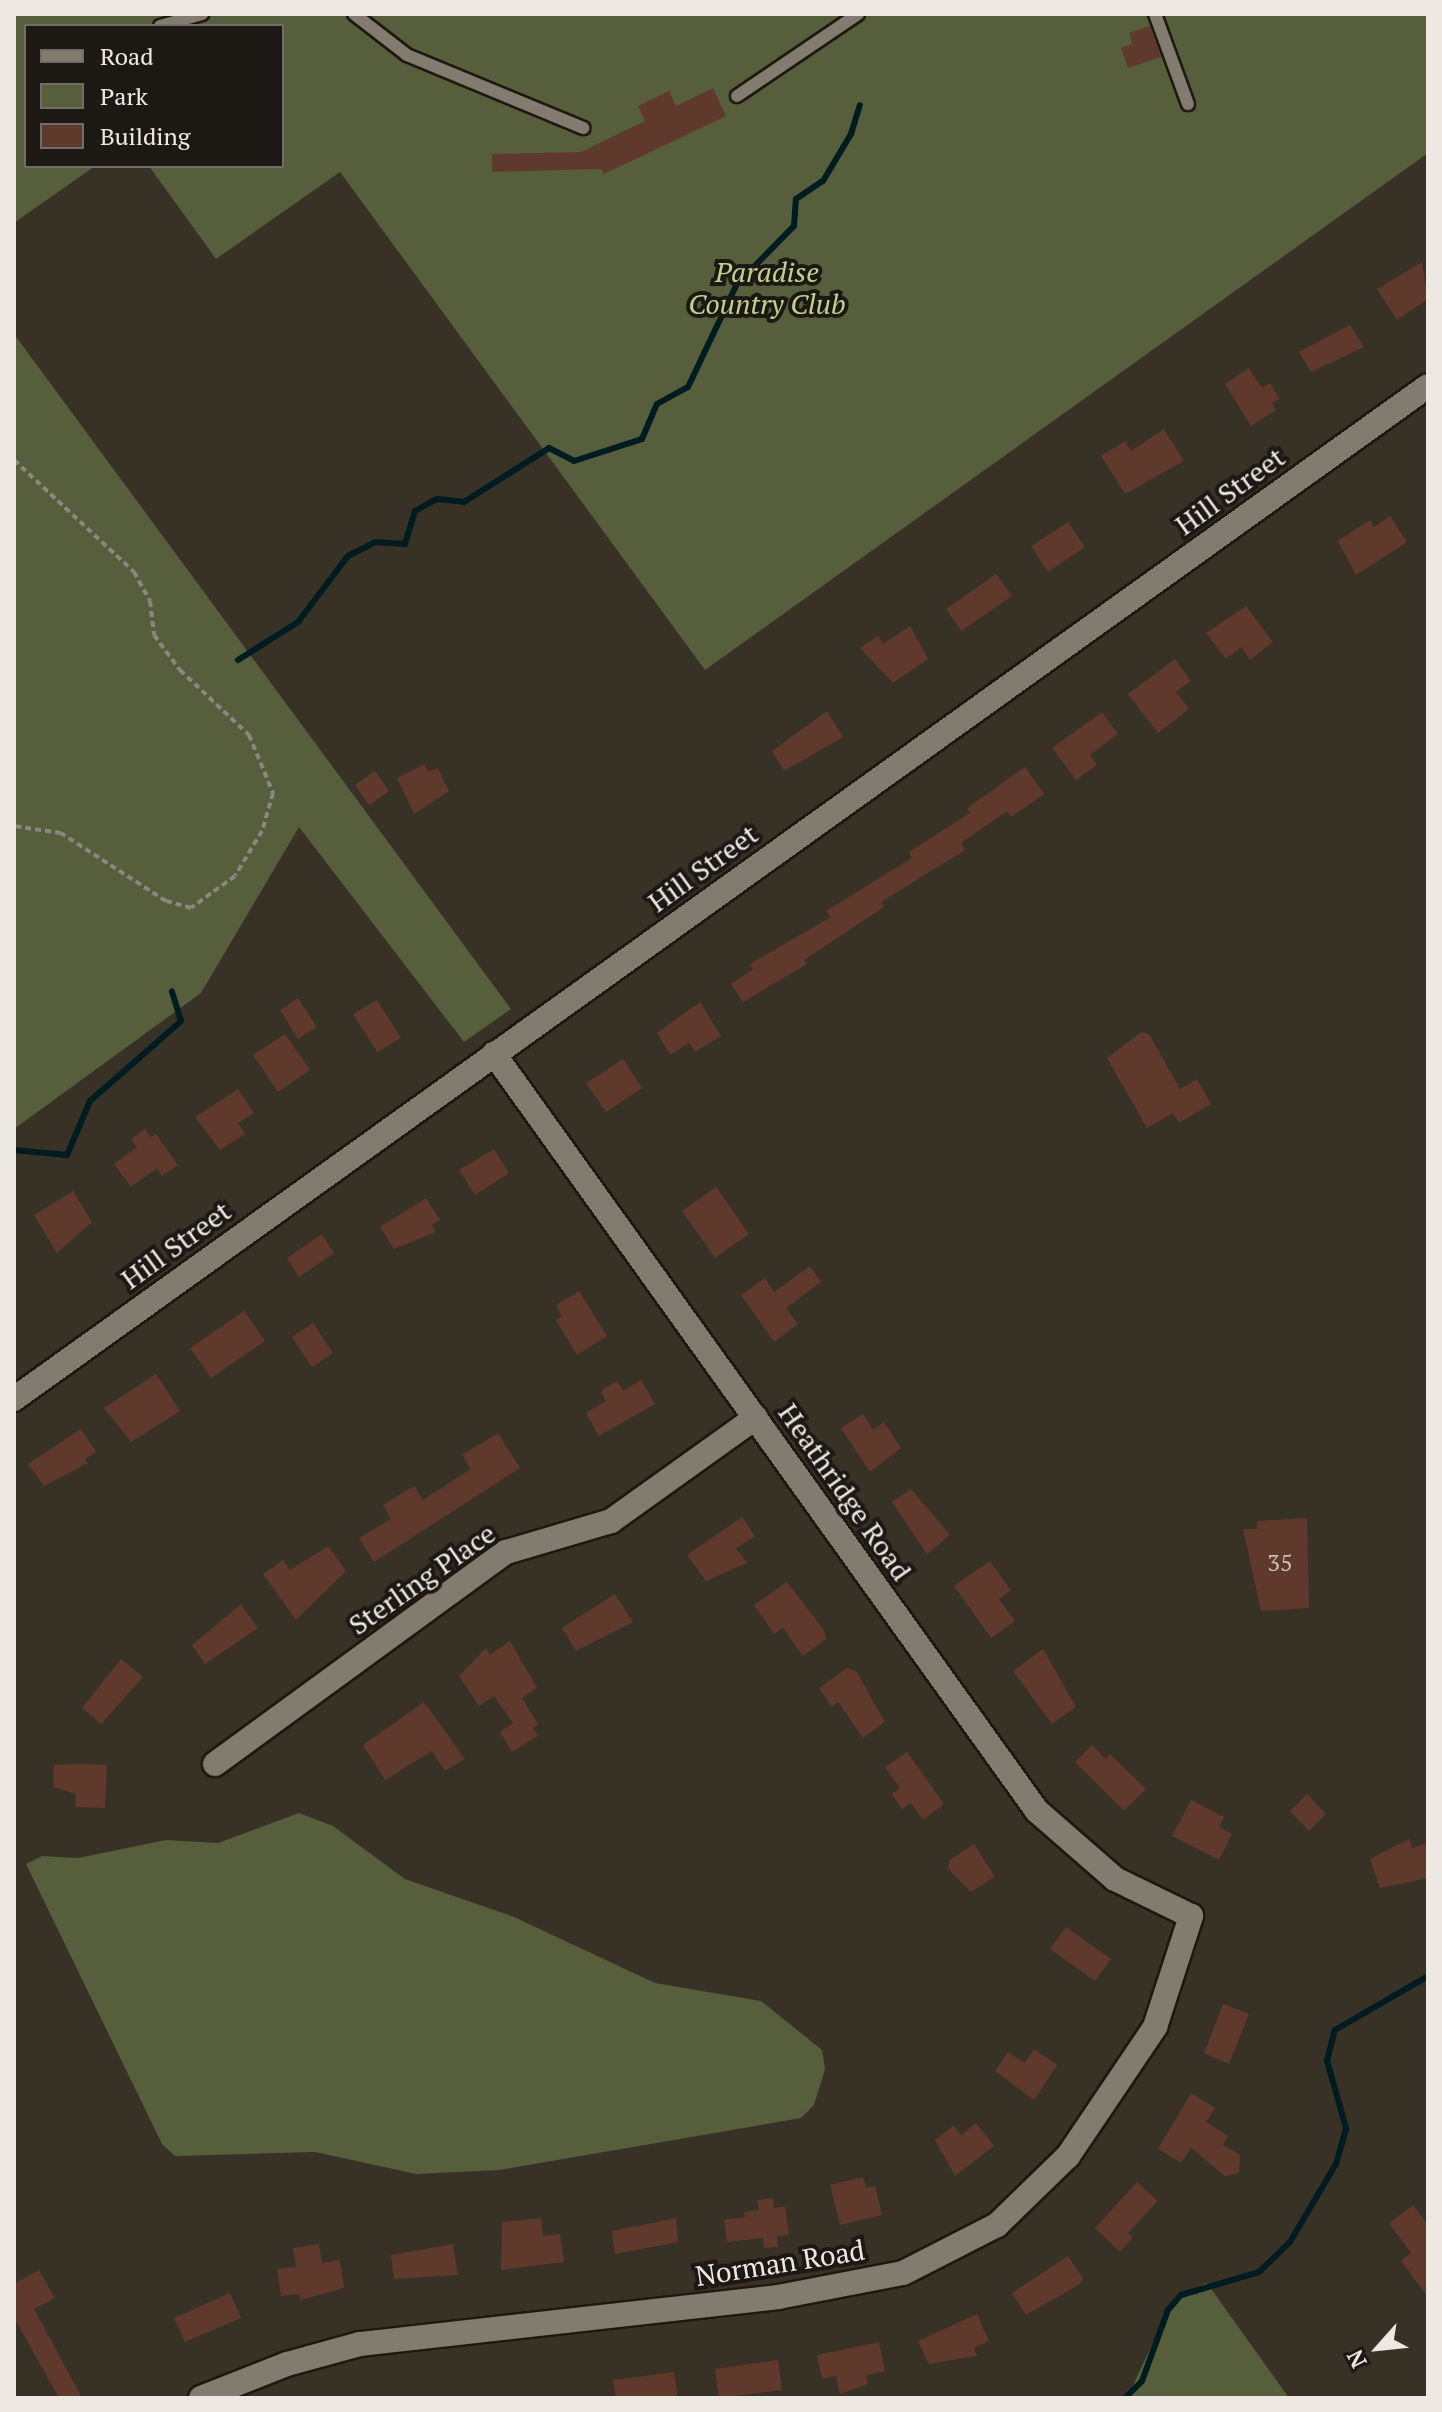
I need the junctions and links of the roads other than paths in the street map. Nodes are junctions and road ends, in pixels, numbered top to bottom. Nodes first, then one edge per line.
1 (202, 14) edge
2 (354, 14) edge
3 (858, 14) edge
4 (1155, 14) edge
5 (167, 24) edge
6 (737, 96) dead end
7 (1188, 104) dead end
8 (583, 128) dead end
9 (1428, 386) edge
10 (494, 1054) junction
11 (14, 1399) edge
12 (756, 1417) junction
13 (215, 1764) dead end
14 (1191, 1916) joint
15 (201, 2398) edge

1 - 5 lane
2 - 8 lane
3 - 6 lane
4 - 7 lane
9 - 10 street, Hill Street
10 - 11 street, Hill Street
10 - 12 street, Heathridge Road
12 - 13 street, Sterling Place
12 - 14 street, Heathridge Road
14 - 15 street, Norman Road

